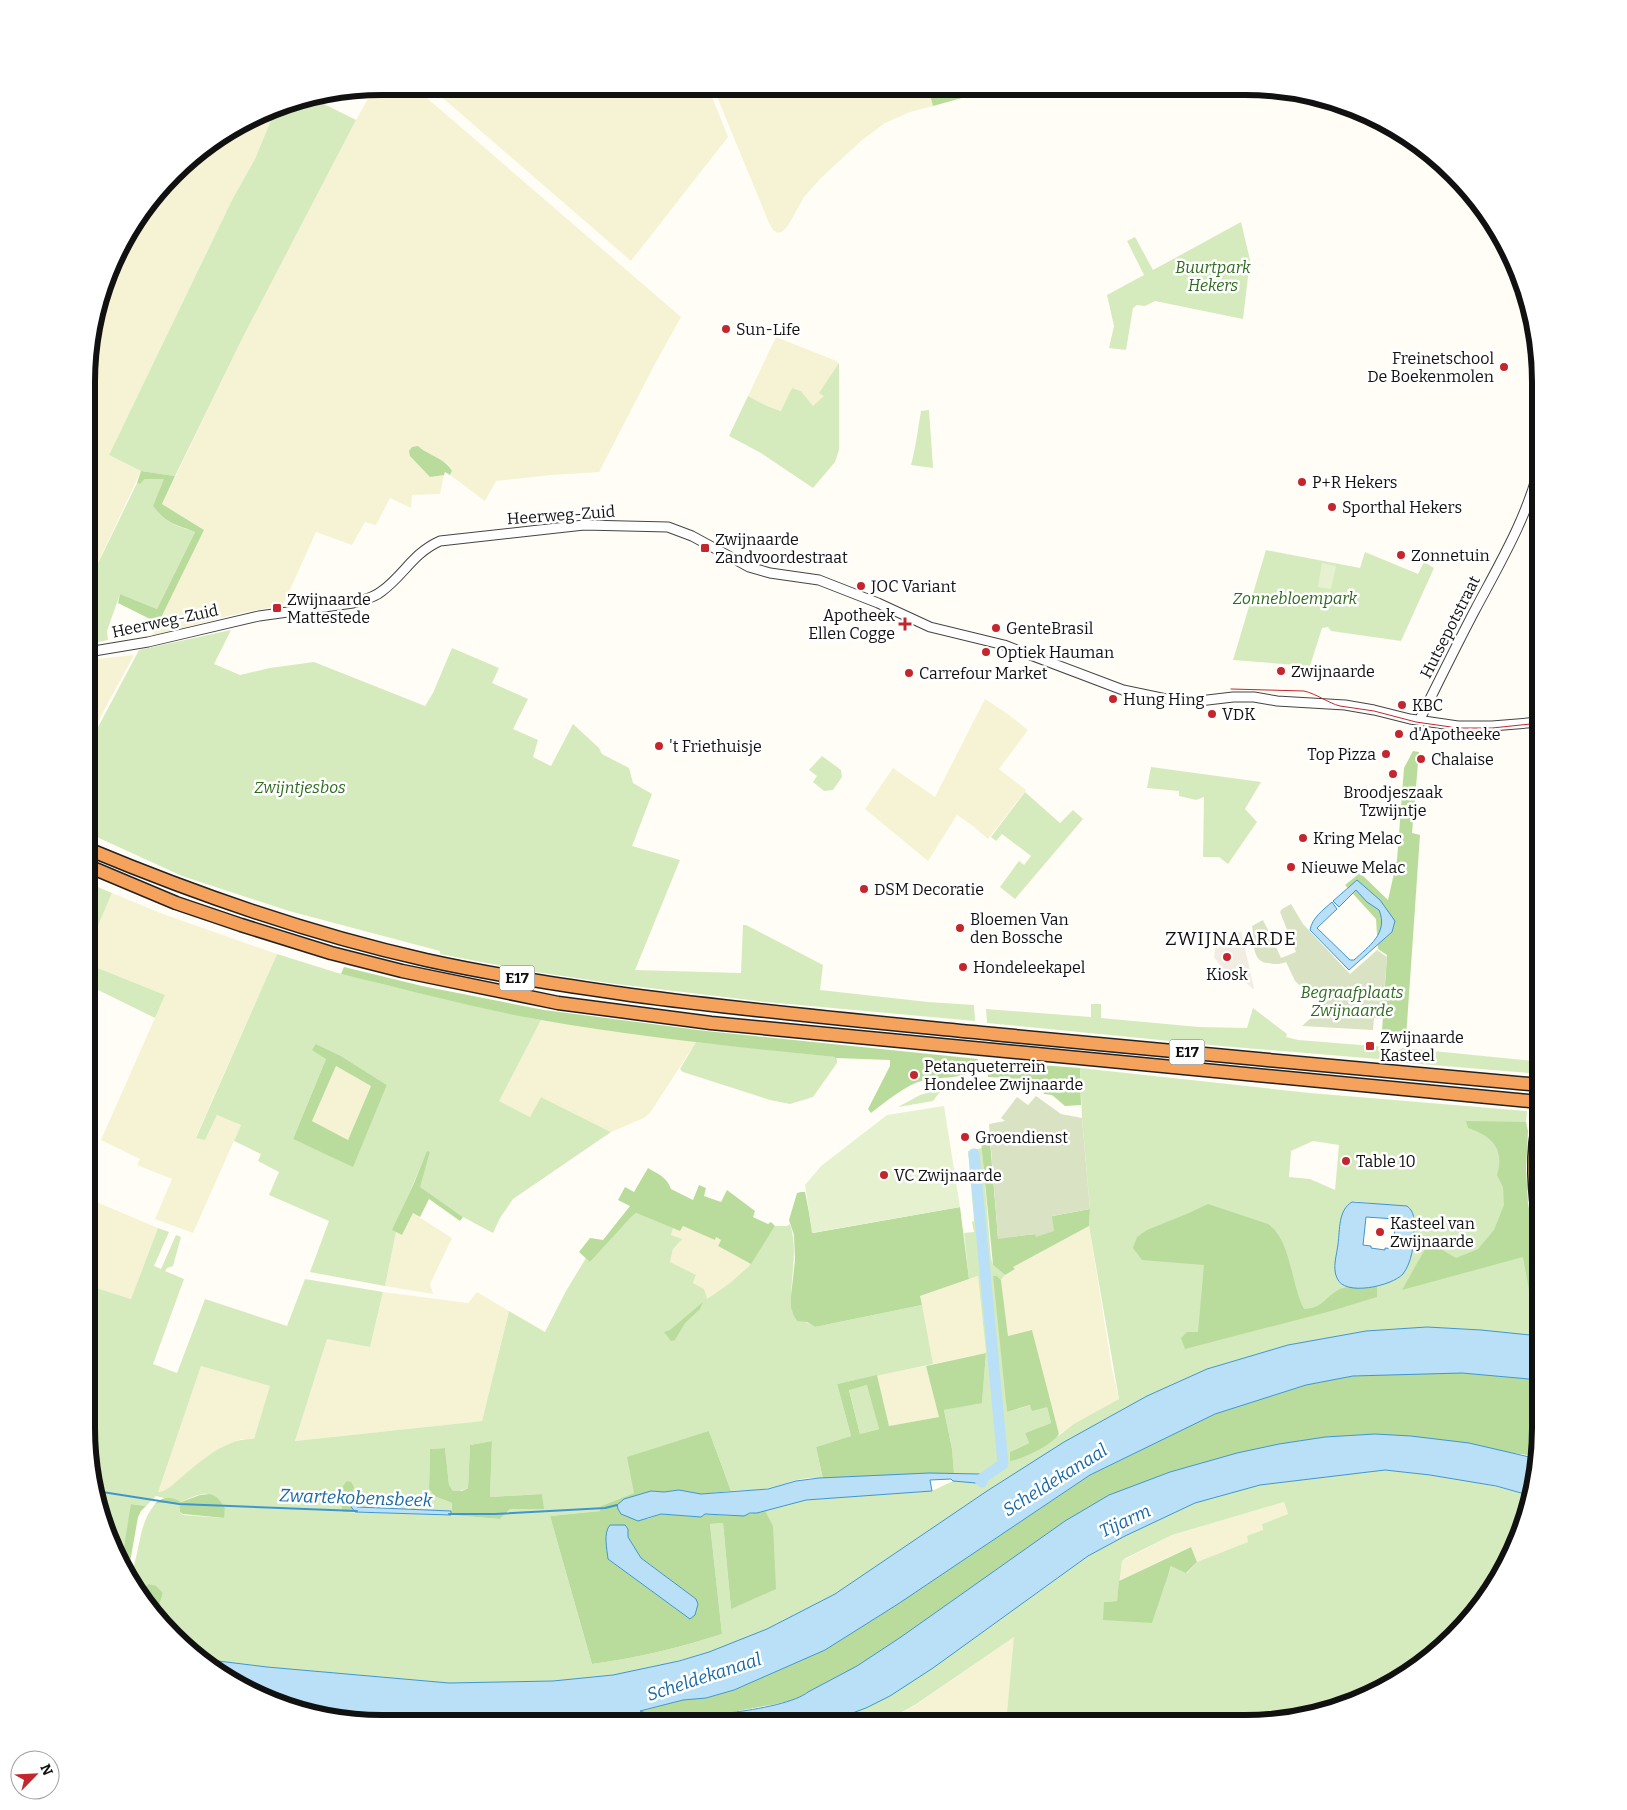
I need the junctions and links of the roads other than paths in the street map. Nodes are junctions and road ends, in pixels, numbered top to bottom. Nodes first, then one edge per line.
1 (1532, 492) edge
2 (95, 651) edge
3 (1418, 720) junction
4 (1532, 723) edge
5 (95, 852) edge
6 (95, 869) edge
7 (1532, 1084) edge
8 (1532, 1101) edge

1 - 3 street, Hutsepotstraat
2 - 3 street, Heerweg-Zuid
3 - 4 street, Heerweg-Zuid
5 - 7 highway, E17
6 - 8 highway, E17

